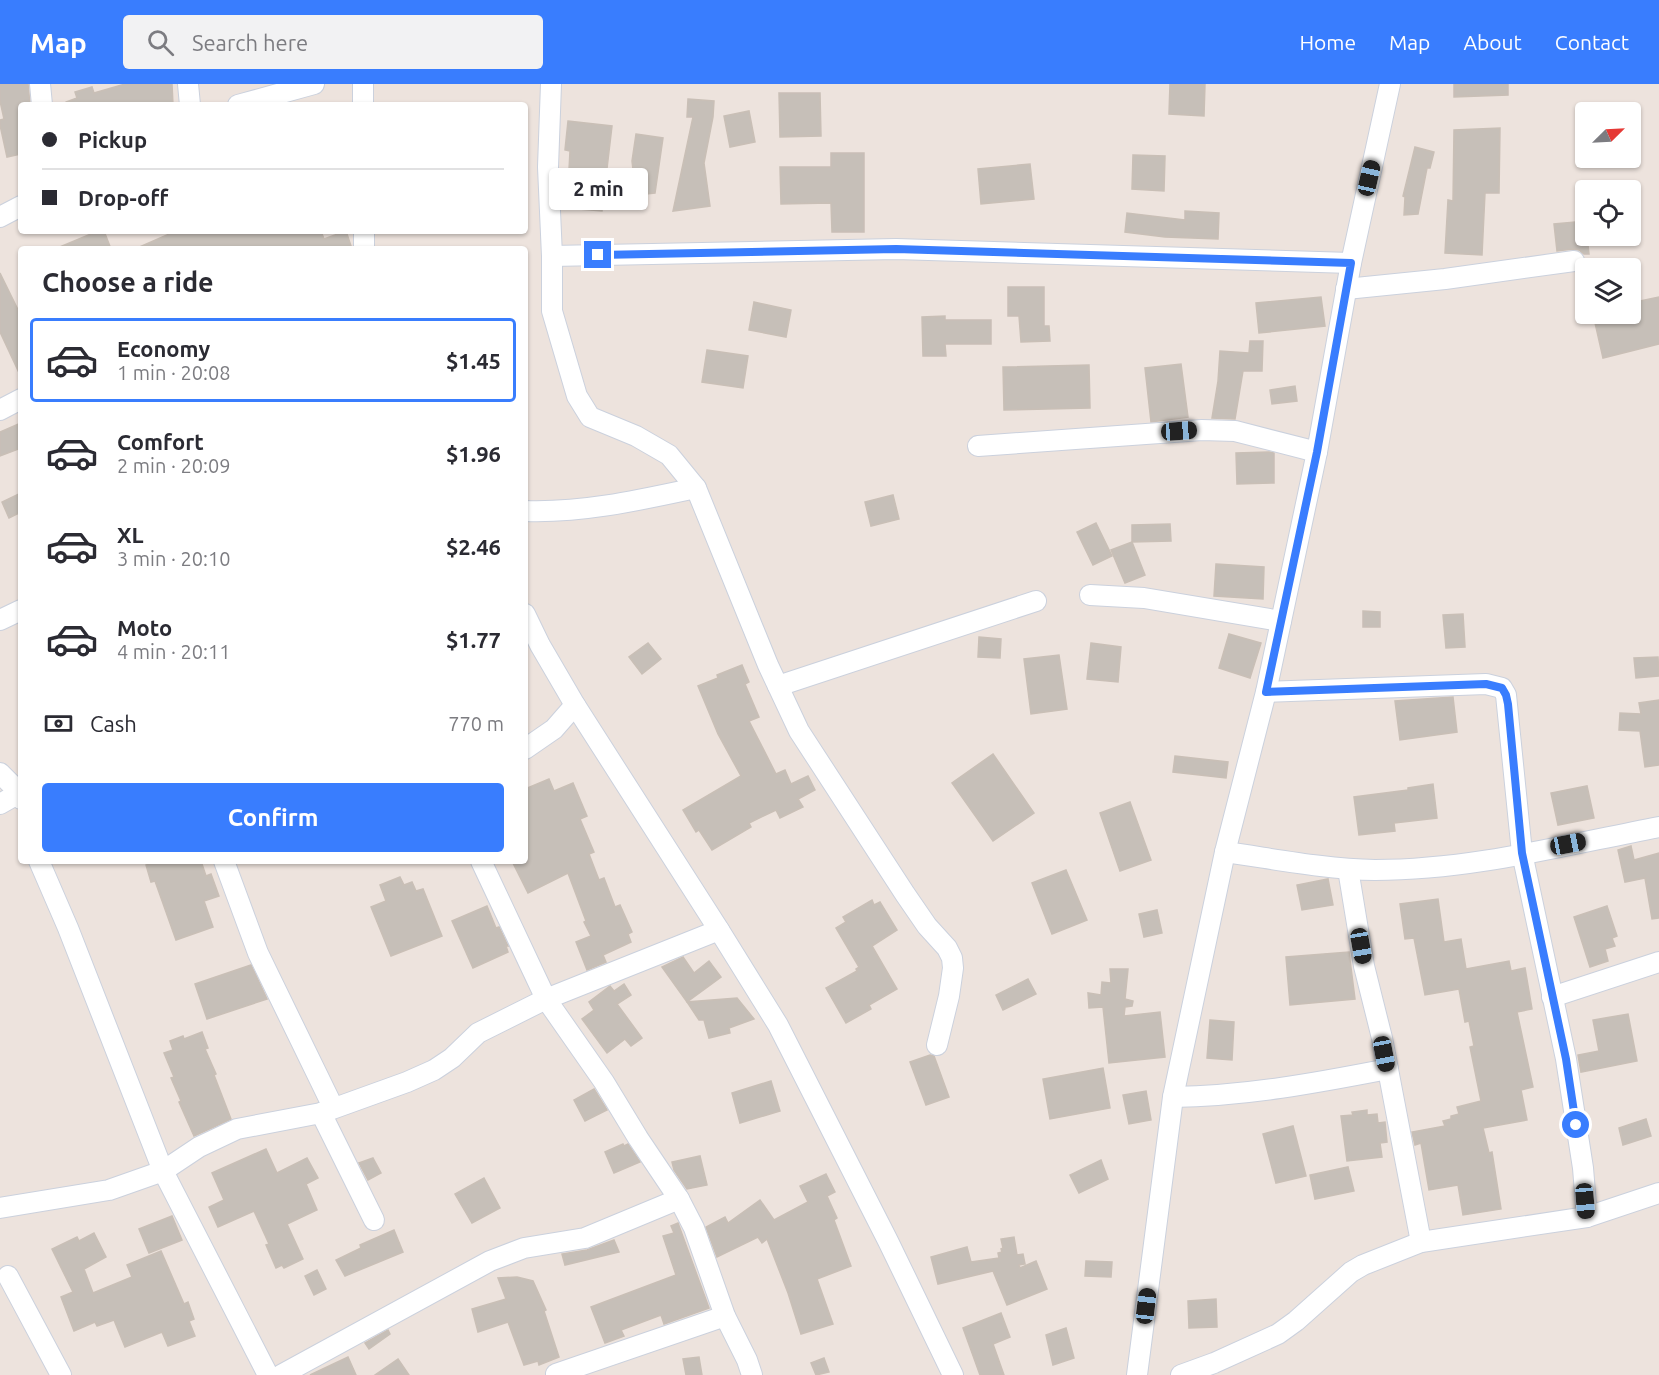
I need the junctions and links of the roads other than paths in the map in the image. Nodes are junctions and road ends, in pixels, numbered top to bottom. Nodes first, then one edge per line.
1 (40, 84) edge
2 (188, 84) edge
3 (314, 84) edge
4 (363, 84) edge
5 (551, 84) edge
6 (1390, 84) edge
7 (42, 102) edge
8 (190, 102) edge
9 (249, 102) edge
10 (363, 102) edge
11 (18, 208) edge
12 (0, 217) edge
13 (552, 256) junction
14 (1574, 261) dead end
15 (1351, 263) junction
16 (1346, 289) junction
17 (18, 401) edge
18 (0, 410) edge
19 (978, 446) dead end
20 (1317, 452) junction
21 (696, 488) junction
22 (528, 511) edge
23 (1090, 595) dead end
24 (1036, 601) dead end
25 (18, 611) edge
26 (0, 620) edge
27 (528, 620) edge
28 (1281, 621) junction
29 (778, 686) junction
30 (1266, 692) junction
31 (575, 705) junction
32 (528, 747) edge
33 (0, 773) edge
34 (18, 792) edge
35 (18, 795) edge
36 (0, 804) edge
37 (1659, 827) edge
38 (1226, 852) junction
39 (1522, 853) junction
40 (40, 864) edge
41 (225, 864) edge
42 (482, 864) edge
43 (1348, 869) junction
44 (719, 930) junction
45 (1659, 962) edge
46 (1552, 997) junction
47 (546, 999) junction
48 (937, 1045) dead end
49 (1388, 1069) junction
50 (1173, 1097) junction
51 (327, 1110) junction
52 (163, 1171) junction
53 (1659, 1193) edge
54 (679, 1199) junction
55 (0, 1208) edge
56 (1587, 1217) junction
57 (374, 1220) dead end
58 (1421, 1242) junction
59 (3, 1273) edge
60 (725, 1316) junction
61 (1217, 1369) edge
62 (556, 1374) edge
63 (61, 1375) edge
64 (268, 1375) edge
65 (281, 1375) edge
66 (752, 1375) edge
67 (952, 1375) edge
68 (1137, 1375) edge
69 (1181, 1375) edge

1 - 7 street
2 - 8 street
3 - 9 street
4 - 10 street
5 - 13 street
6 - 15 street
11 - 12 street
13 - 15 street
13 - 21 street
14 - 16 street
15 - 16 street
16 - 20 street
17 - 18 street
19 - 20 street
20 - 28 street
21 - 22 street
21 - 29 street
23 - 28 street
24 - 29 street
25 - 26 street
27 - 31 street
28 - 30 street
29 - 48 street
30 - 38 street
30 - 39 street
31 - 32 street
31 - 44 street
33 - 34 street
35 - 36 street
37 - 39 street
38 - 43 street
38 - 50 street
39 - 43 street
39 - 46 street
40 - 52 street
41 - 51 street
42 - 47 street
43 - 49 street
44 - 47 street
44 - 67 street
45 - 46 street
46 - 56 street
47 - 51 street
47 - 54 street
49 - 50 street
49 - 58 street
50 - 68 street
51 - 52 street
51 - 57 street
52 - 55 street
52 - 64 street
53 - 56 street
54 - 60 street
54 - 65 street
56 - 58 street
58 - 61 street
59 - 63 street
60 - 62 street
60 - 66 street
61 - 69 street

